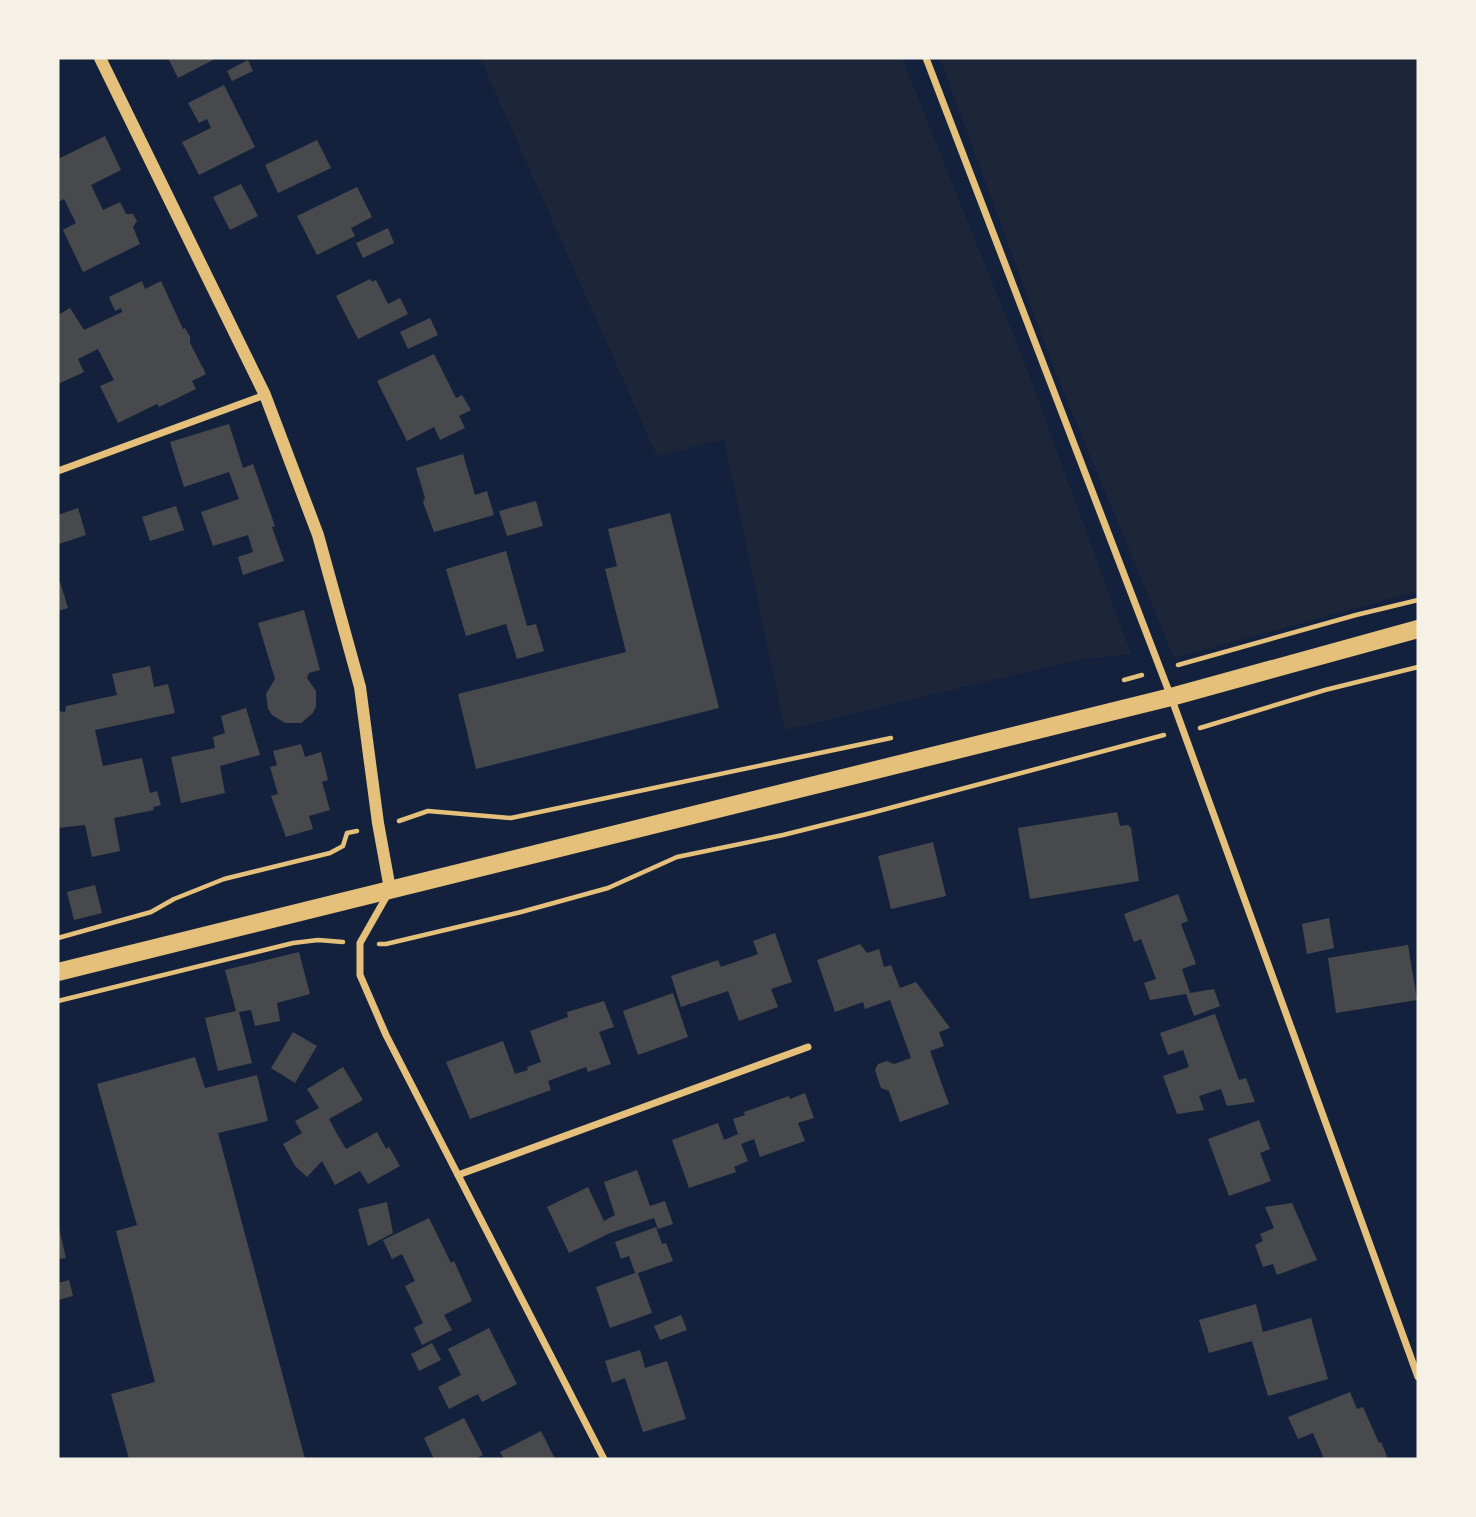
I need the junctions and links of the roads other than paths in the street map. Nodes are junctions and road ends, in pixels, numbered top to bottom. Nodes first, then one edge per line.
1 (100, 58) edge
2 (926, 58) edge
3 (265, 395) junction
4 (58, 471) edge
5 (1418, 629) edge
6 (1171, 697) junction
7 (390, 889) junction
8 (58, 972) edge
9 (808, 1047) dead end
10 (458, 1175) junction
11 (1418, 1377) edge
12 (604, 1459) edge

1 - 3 street
2 - 6 street
3 - 4 street
3 - 7 street
5 - 6 main road
6 - 7 main road
6 - 11 street
7 - 8 main road
7 - 10 street
9 - 10 street
10 - 12 street

